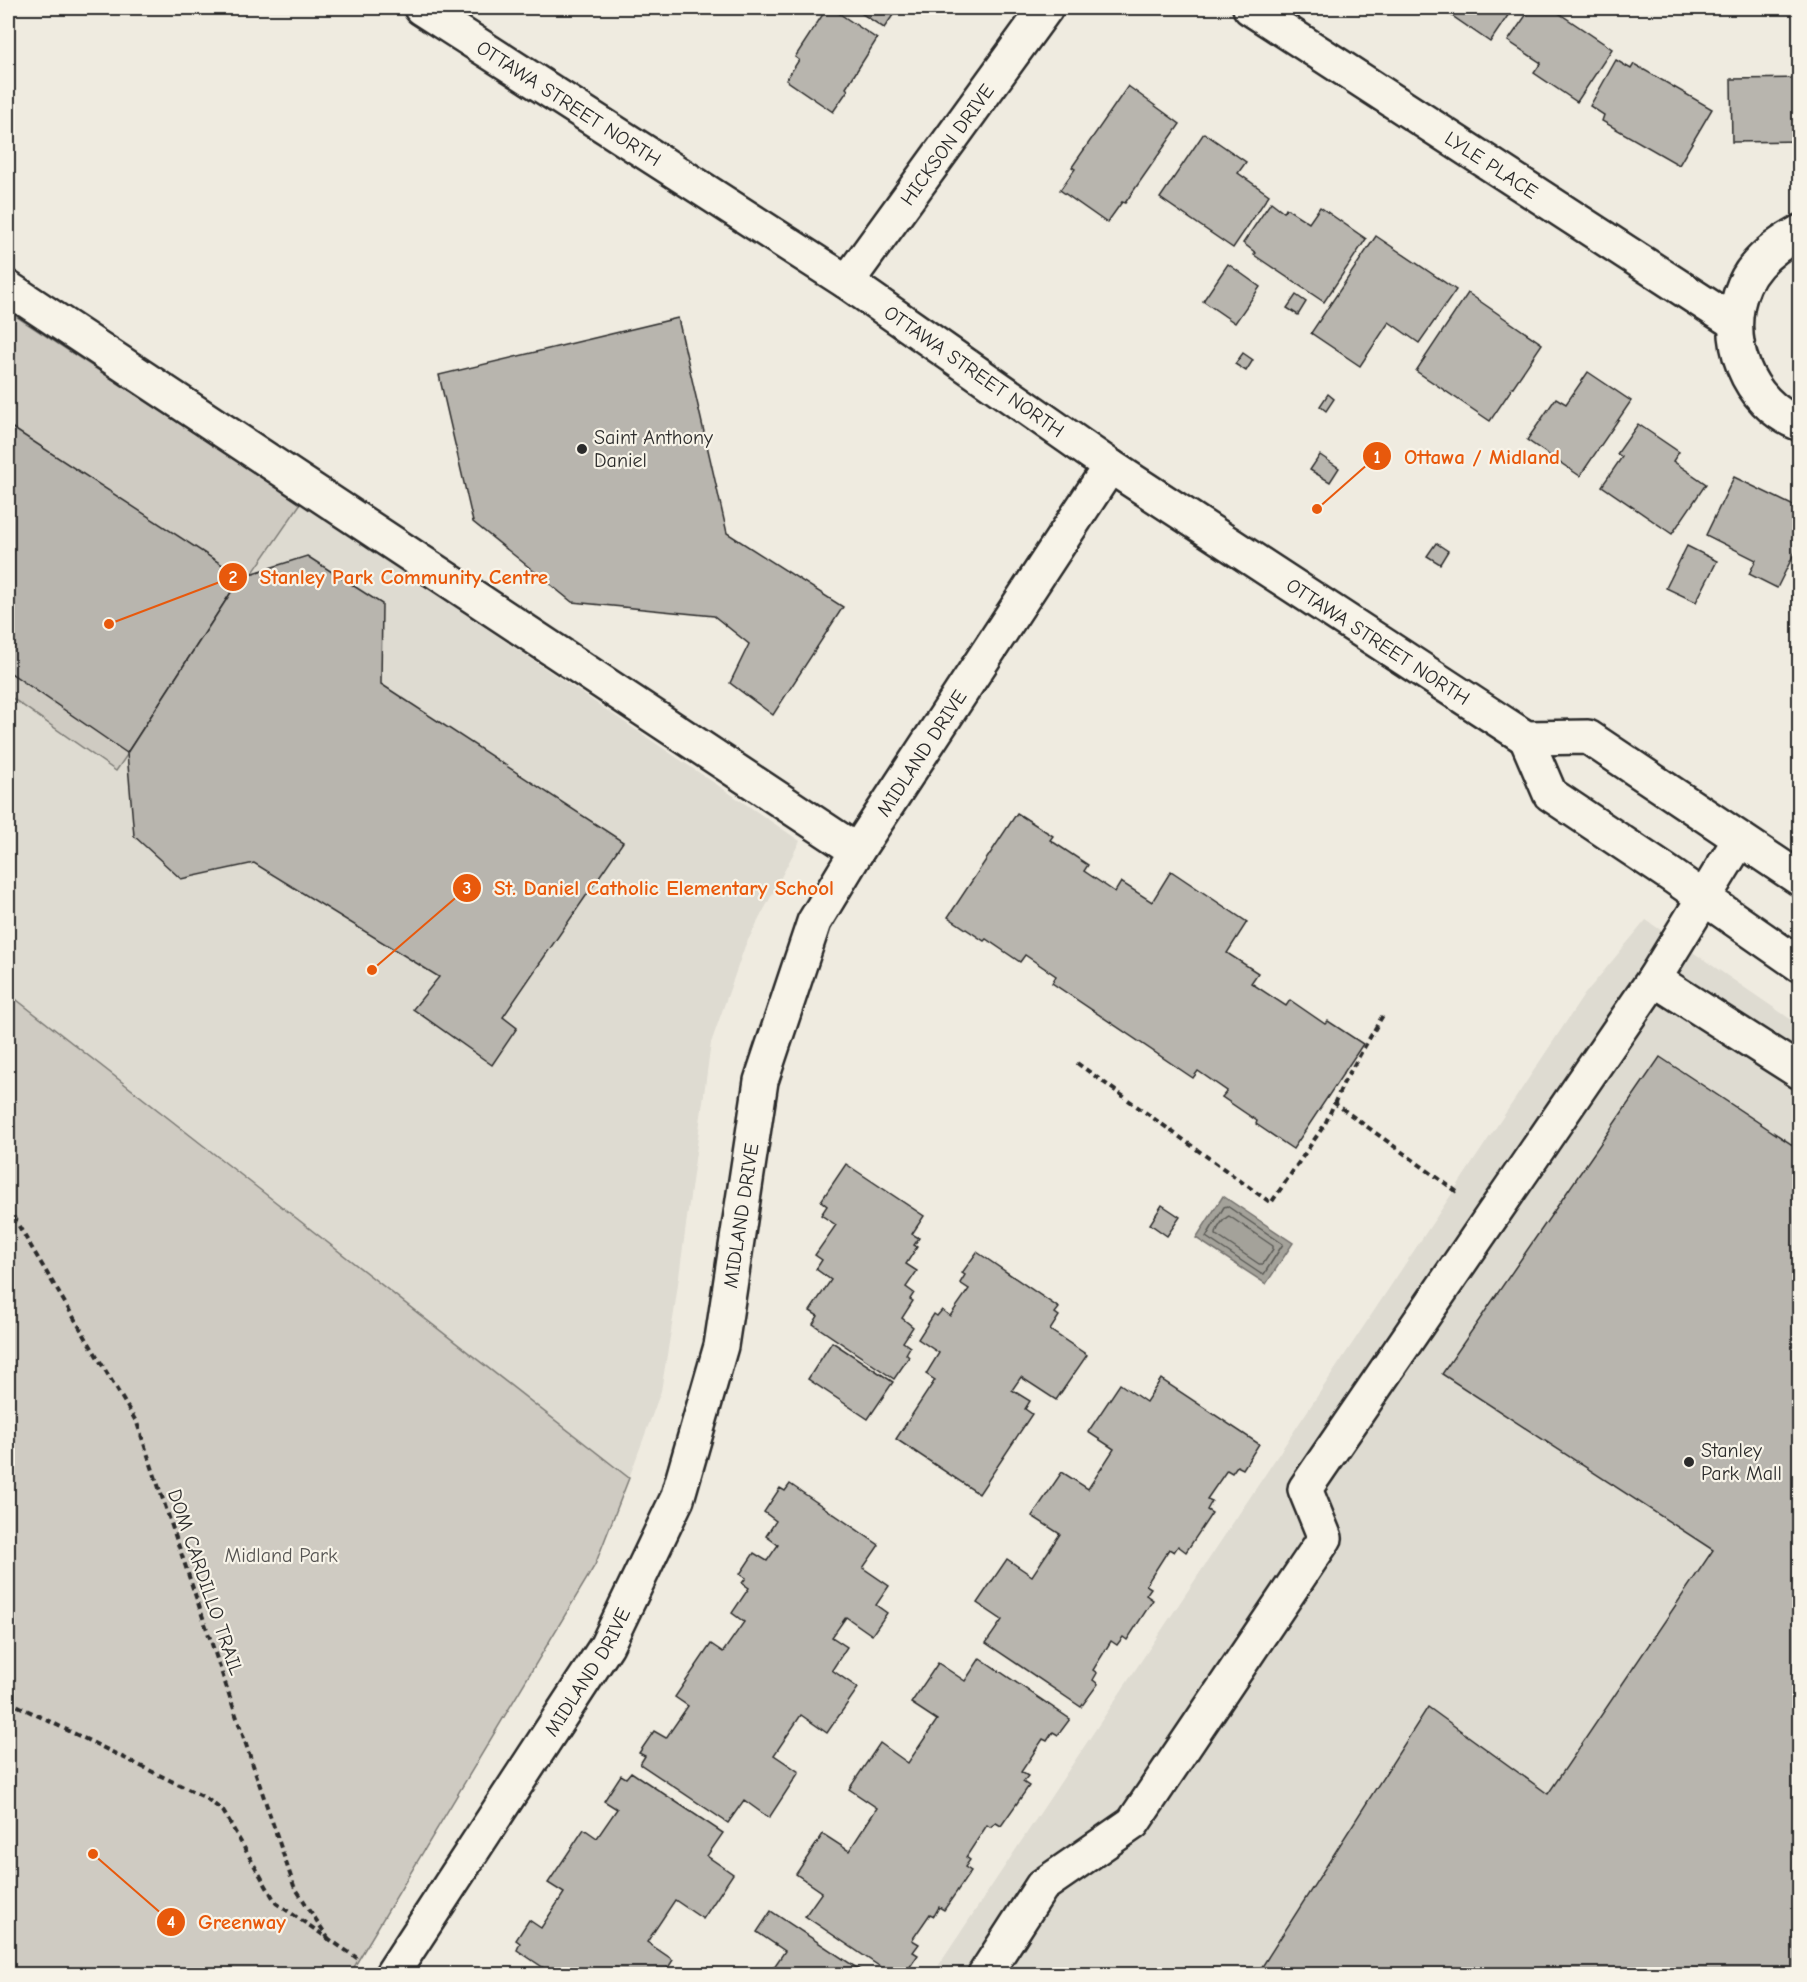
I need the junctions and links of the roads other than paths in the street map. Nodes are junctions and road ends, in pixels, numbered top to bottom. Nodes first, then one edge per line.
1 (421, 8) edge
2 (1046, 8) edge
3 (1250, 8) edge
4 (1800, 232) edge
5 (847, 282) junction
6 (8, 288) edge
7 (1735, 322) junction
8 (1800, 424) edge
9 (1110, 466) junction
10 (1526, 738) junction
11 (1740, 839) junction
12 (857, 851) junction
13 (1800, 879) edge
14 (1704, 897) junction
15 (1800, 965) edge
16 (1654, 979) junction
17 (1800, 1072) edge
18 (392, 1974) edge
19 (985, 1974) edge

1 - 5 street, OTTAWA STREET NORTH
2 - 5 street, HICKSON DRIVE
3 - 7 street, LYLE PLACE
4 - 7 street
5 - 9 street, OTTAWA STREET NORTH
6 - 12 street
7 - 8 street
9 - 10 street, OTTAWA STREET NORTH
9 - 12 street, MIDLAND DRIVE
10 - 11 street
10 - 14 street
11 - 13 street
11 - 14 street
12 - 18 street, MIDLAND DRIVE
14 - 15 street
14 - 16 street
16 - 17 street
16 - 19 street

